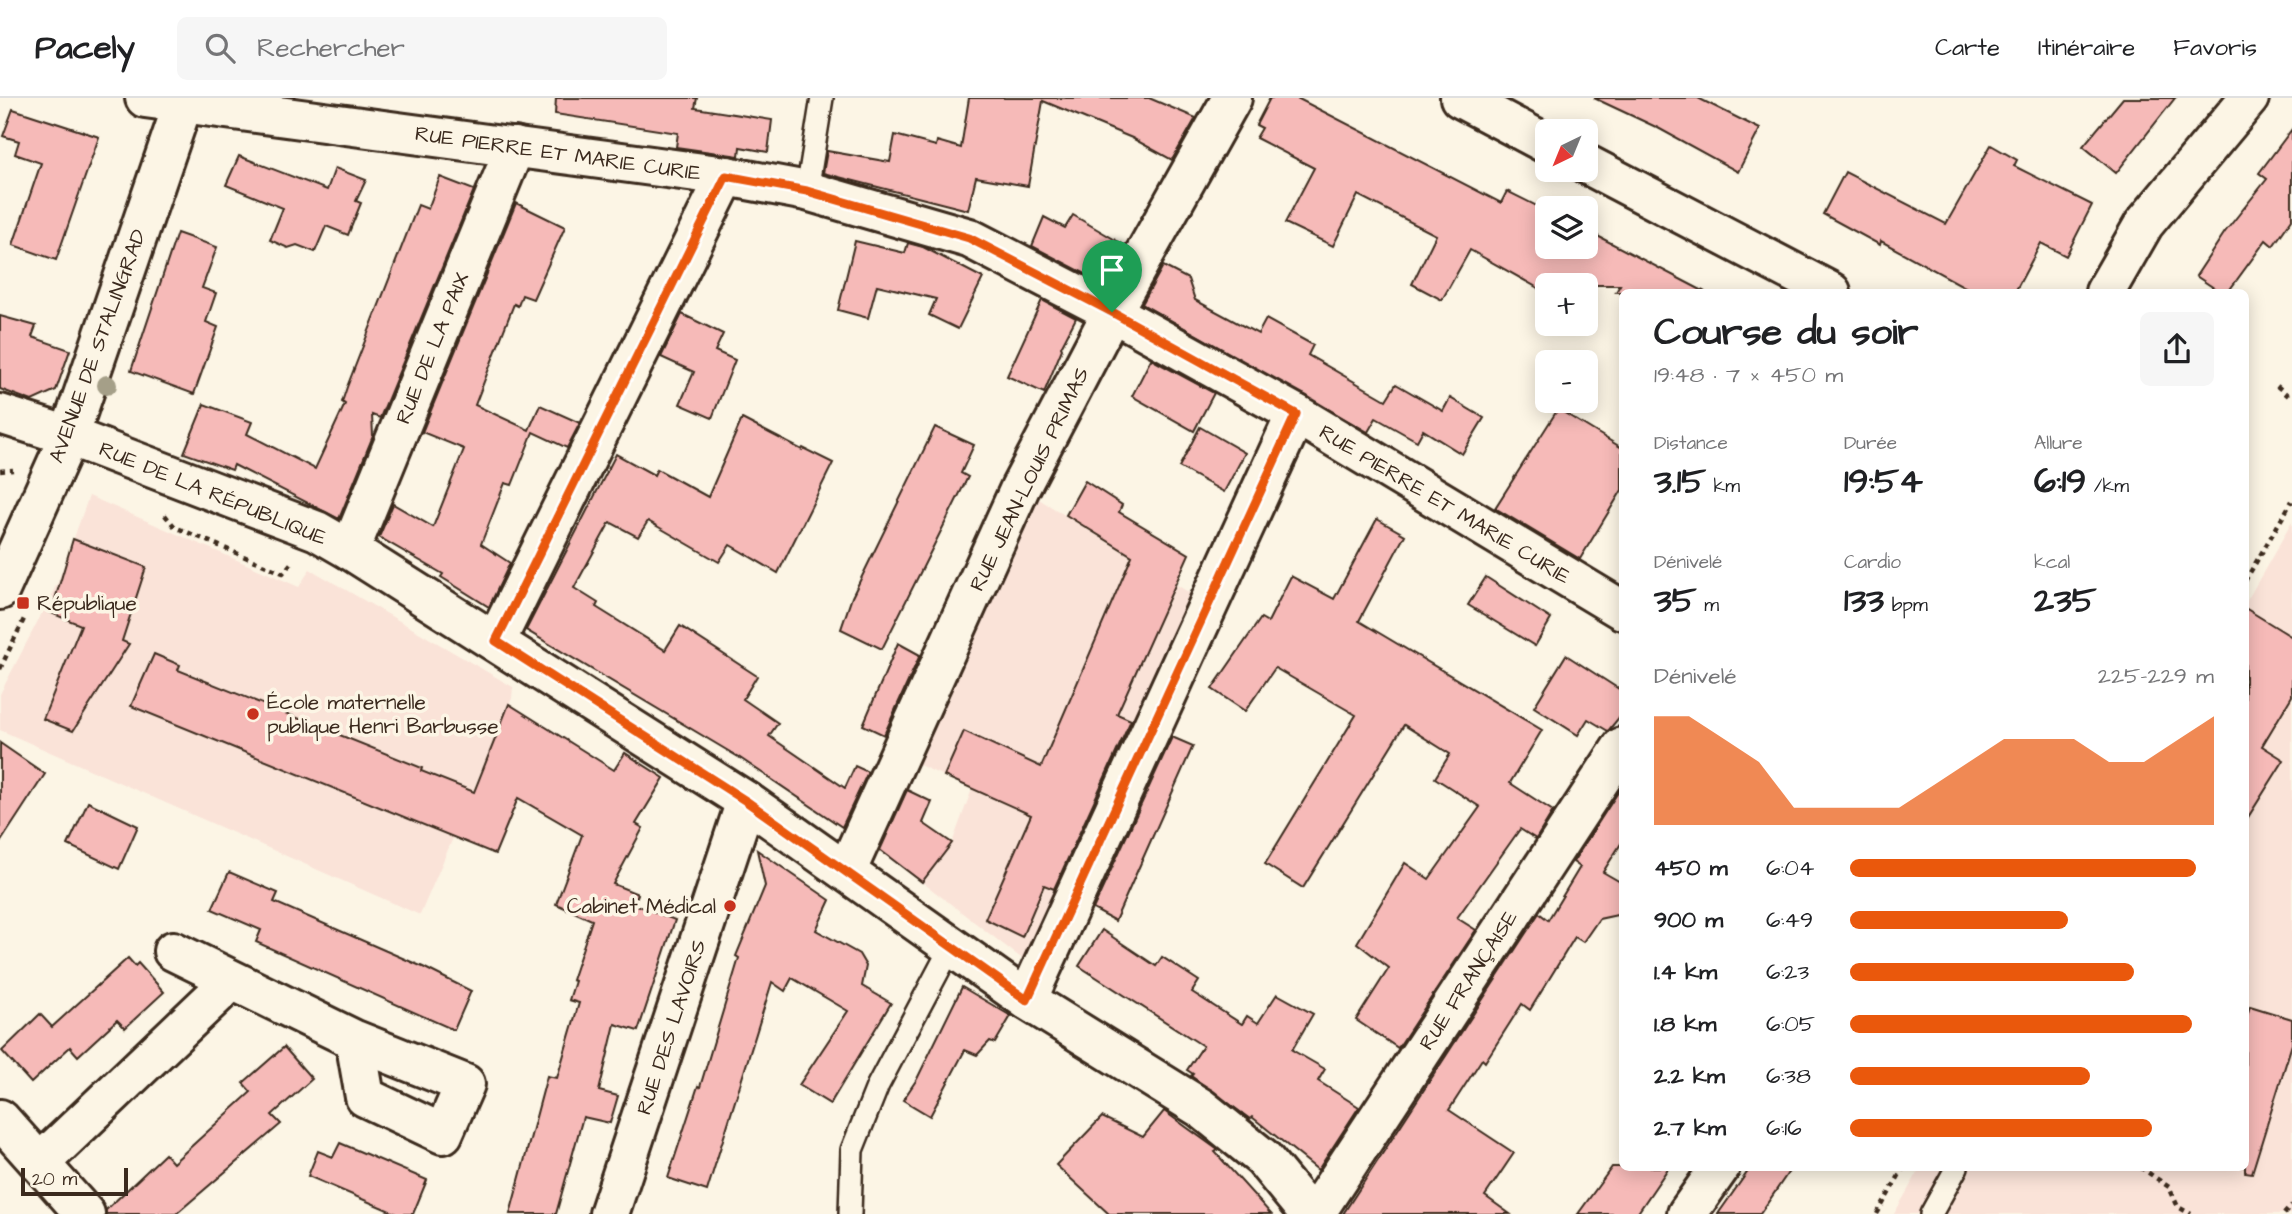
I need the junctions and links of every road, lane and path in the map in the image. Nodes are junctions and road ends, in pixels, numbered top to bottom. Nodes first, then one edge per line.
1 (145, 98) edge
2 (822, 98) edge
3 (1232, 98) edge
4 (1460, 98) edge
5 (2249, 98) edge
6 (184, 101) edge
7 (1535, 138) edge
8 (515, 147) junction
9 (1598, 170) edge
10 (726, 176) junction
11 (807, 191) junction
12 (1825, 289) edge
13 (2107, 289) edge
14 (1112, 312) junction
15 (2277, 386) dead end
16 (2292, 399) edge
17 (0, 414) edge
18 (1296, 414) junction
19 (69, 436) junction
20 (2292, 501) edge
21 (349, 550) junction
22 (2249, 574) edge
23 (0, 590) edge
24 (1619, 608) edge
25 (496, 641) junction
26 (1619, 752) edge
27 (746, 801) junction
28 (847, 870) junction
29 (951, 947) junction
30 (173, 951) dead end
31 (231, 981) junction
32 (1027, 1000) junction
33 (355, 1040) dead end
34 (0, 1119) edge
35 (40, 1163) junction
36 (1717, 1171) edge
37 (1902, 1171) edge
38 (1956, 1171) edge
39 (2146, 1171) edge
40 (2292, 1205) edge
41 (85, 1214) edge
42 (609, 1214) edge
43 (850, 1214) edge
44 (1309, 1214) edge
45 (1315, 1214) edge
46 (1687, 1214) edge
47 (1877, 1214) edge
48 (1931, 1214) edge
49 (2191, 1214) edge
50 (2284, 1214) edge

1 - 6 street, RUE PIERRE ET MARIE CURIE
2 - 11 lane
3 - 14 street, RUE JEAN-LOUIS PRIMAS
4 - 7 street
5 - 13 street
6 - 8 street, RUE PIERRE ET MARIE CURIE
6 - 19 street, AVENUE DE STALINGRAD
8 - 10 street, RUE PIERRE ET MARIE CURIE
8 - 21 street, RUE DE LA PAIX
9 - 12 street
10 - 11 street, RUE PIERRE ET MARIE CURIE
10 - 25 street
11 - 14 street, RUE PIERRE ET MARIE CURIE
14 - 18 street, RUE PIERRE ET MARIE CURIE
14 - 28 street, RUE JEAN-LOUIS PRIMAS
15 - 16 path
17 - 19 street, RUE DE LA RÉPUBLIQUE
18 - 24 street, RUE PIERRE ET MARIE CURIE
18 - 32 street
19 - 21 street, RUE DE LA RÉPUBLIQUE
19 - 23 street, AVENUE DE STALINGRAD
20 - 22 path
21 - 25 street, RUE DE LA RÉPUBLIQUE
25 - 27 street, RUE DE LA RÉPUBLIQUE
26 - 45 street, RUE FRANÇAISE
27 - 28 street, RUE DE LA RÉPUBLIQUE
27 - 42 street, RUE DES LAVOIRS
28 - 29 street, RUE DE LA RÉPUBLIQUE
29 - 32 street, RUE DE LA RÉPUBLIQUE
29 - 43 lane
30 - 31 street
31 - 33 street
31 - 35 street
32 - 44 street, RUE DE LA RÉPUBLIQUE
34 - 35 street
35 - 41 street
36 - 46 street
37 - 47 path
38 - 48 lane
39 - 49 path
40 - 50 path

